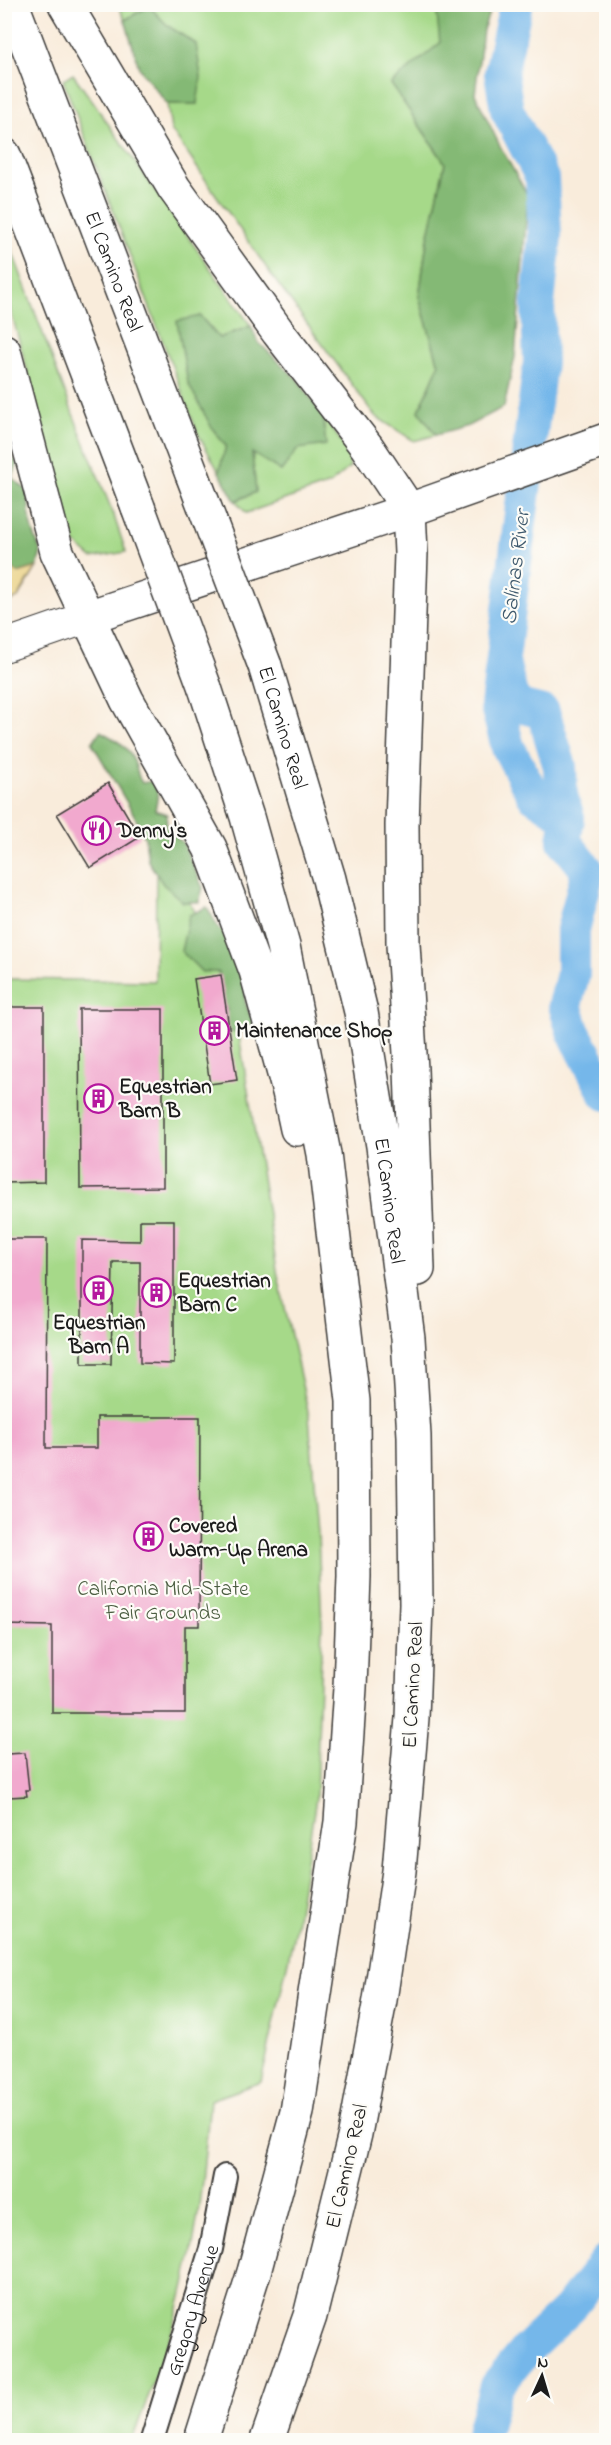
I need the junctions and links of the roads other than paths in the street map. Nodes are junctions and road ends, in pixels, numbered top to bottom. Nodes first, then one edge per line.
1 (12, 4) edge
2 (65, 4) edge
3 (4, 155) edge
4 (4, 351) edge
5 (606, 440) edge
6 (409, 510) junction
7 (88, 617) junction
8 (4, 646) edge
9 (353, 1401) junction
10 (414, 1436) junction
11 (225, 2176) dead end
12 (152, 2440) edge
13 (201, 2440) edge
14 (267, 2440) edge

1 - 10 highway, El Camino Real, bridge
2 - 6 highway
3 - 9 highway, bridge
4 - 7 highway
5 - 6 highway
6 - 7 highway
6 - 10 highway
7 - 8 main road
7 - 9 highway
9 - 13 highway
10 - 14 highway, El Camino Real
11 - 12 street, Gregory Avenue

